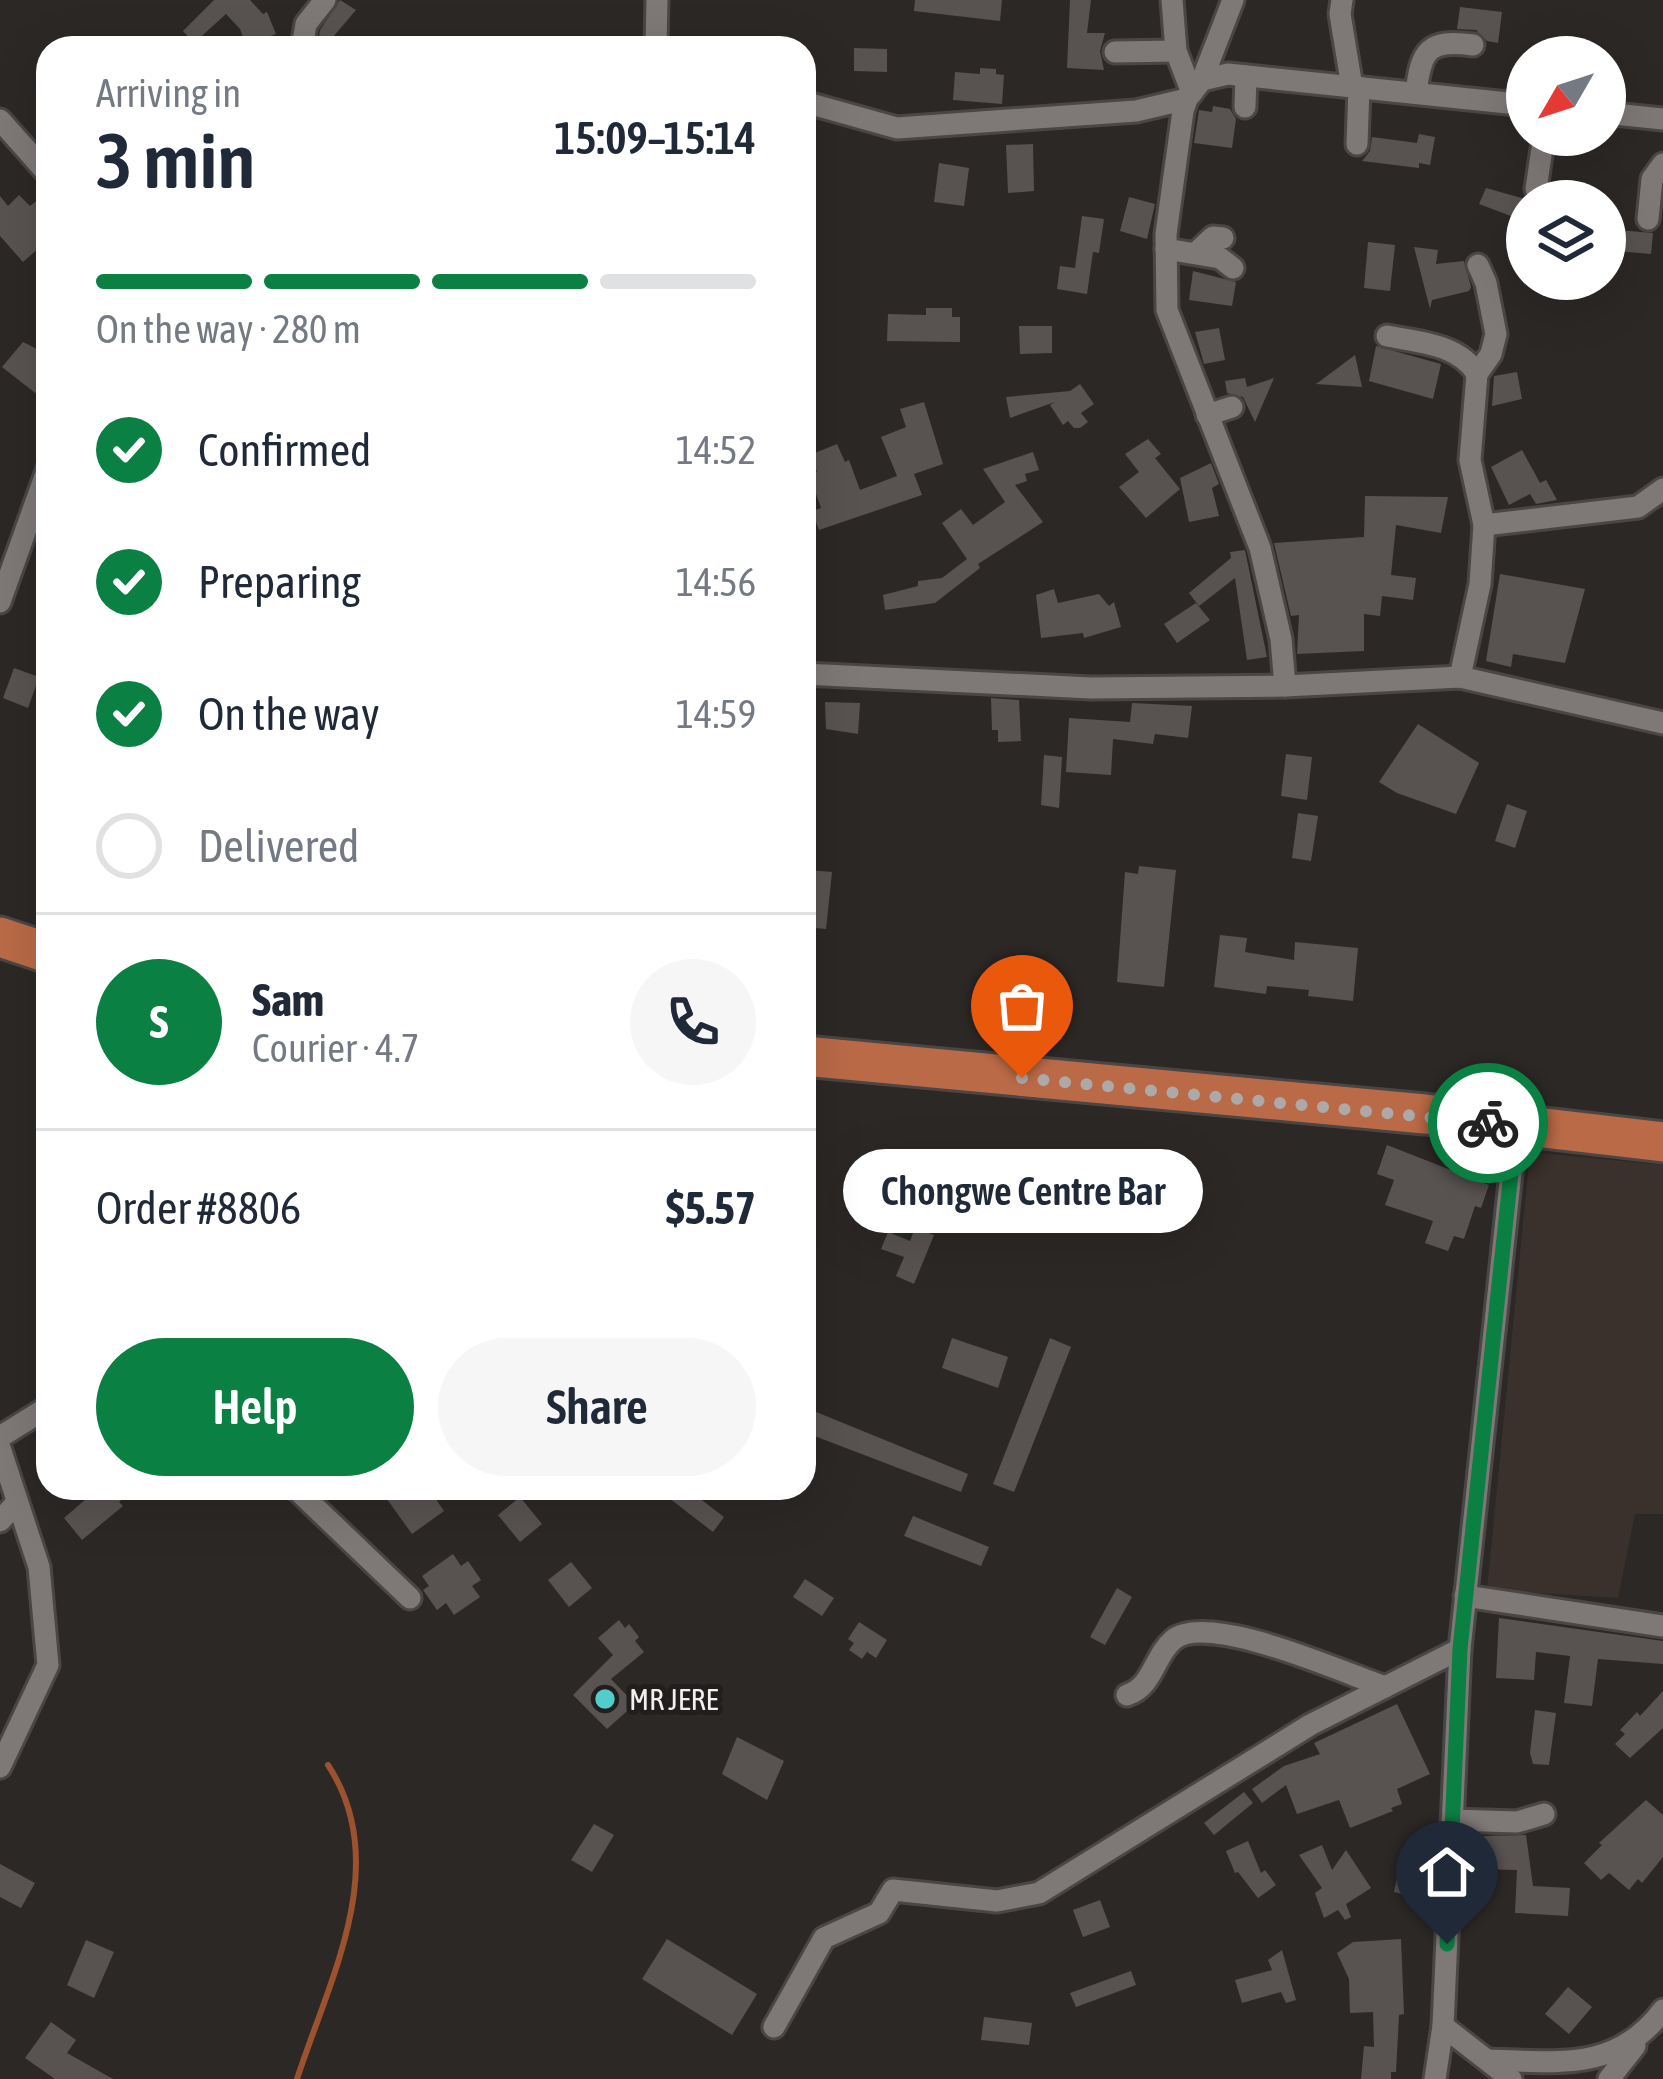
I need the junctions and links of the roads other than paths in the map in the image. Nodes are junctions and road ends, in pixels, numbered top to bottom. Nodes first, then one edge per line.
1 (325, 0) edge
2 (657, 0) edge
3 (1172, 0) edge
4 (1233, 0) edge
5 (1342, 0) edge
6 (304, 36) edge
7 (656, 36) edge
8 (1473, 45) dead end
9 (1176, 51) junction
10 (1115, 52) dead end
11 (1246, 76) junction
12 (1355, 87) junction
13 (1194, 91) junction
14 (1416, 93) junction
15 (1506, 103) edge
16 (816, 105) edge
17 (1244, 107) dead end
18 (1626, 115) edge
19 (1663, 119) edge
20 (0, 120) edge
21 (1357, 144) dead end
22 (36, 160) edge
23 (1663, 164) edge
24 (1648, 219) dead end
25 (1223, 238) dead end
26 (1166, 249) junction
27 (1197, 252) junction
28 (1478, 265) dead end
29 (1233, 268) dead end
30 (1387, 336) dead end
31 (1477, 374) junction
32 (1232, 407) dead end
33 (1207, 415) junction
34 (1663, 489) edge
35 (36, 496) edge
36 (1484, 525) junction
37 (7, 565) edge
38 (0, 602) edge
39 (816, 675) edge
40 (1460, 677) junction
41 (1285, 686) junction
42 (1663, 723) edge
43 (0, 937) edge
44 (36, 949) edge
45 (816, 1057) edge
46 (1516, 1126) junction
47 (1663, 1142) edge
48 (36, 1414) edge
49 (0, 1437) edge
50 (0, 1448) edge
51 (308, 1500) edge
52 (17, 1502) junction
53 (0, 1521) edge
54 (1466, 1596) junction
55 (410, 1598) dead end
56 (1663, 1626) edge
57 (1460, 1649) junction
58 (1385, 1688) junction
59 (1127, 1695) dead end
60 (0, 1767) edge
61 (1544, 1814) dead end
62 (1452, 1820) junction
63 (1663, 2010) edge
64 (1443, 2026) junction
65 (774, 2027) dead end
66 (1644, 2034) junction
67 (1488, 2060) junction
68 (1435, 2079) edge
69 (1511, 2079) edge
70 (1609, 2079) edge

1 - 6 street
2 - 7 street
3 - 9 street
4 - 13 street
5 - 12 street
8 - 14 street
9 - 10 street
9 - 13 street
11 - 12 street
11 - 13 street
11 - 17 street
12 - 14 street
12 - 21 street
13 - 16 street
13 - 26 street
14 - 15 street
18 - 19 street
20 - 22 street
23 - 24 street
25 - 27 street
26 - 27 street
26 - 33 street
27 - 29 street
28 - 31 street
30 - 31 street
31 - 36 street
32 - 33 street
33 - 41 street
34 - 36 street
35 - 37 street
36 - 40 street
37 - 38 street
39 - 41 street
40 - 41 street
40 - 42 street
43 - 44 highway
45 - 46 highway
46 - 47 highway
46 - 54 street
48 - 49 street
50 - 52 street
51 - 55 street
52 - 53 street
52 - 60 street
54 - 56 street
54 - 57 street
57 - 58 street
57 - 62 street
58 - 59 street
58 - 65 street
61 - 62 street
62 - 64 street
63 - 66 street
64 - 67 street
64 - 68 street
66 - 67 street
66 - 70 street
67 - 69 street

